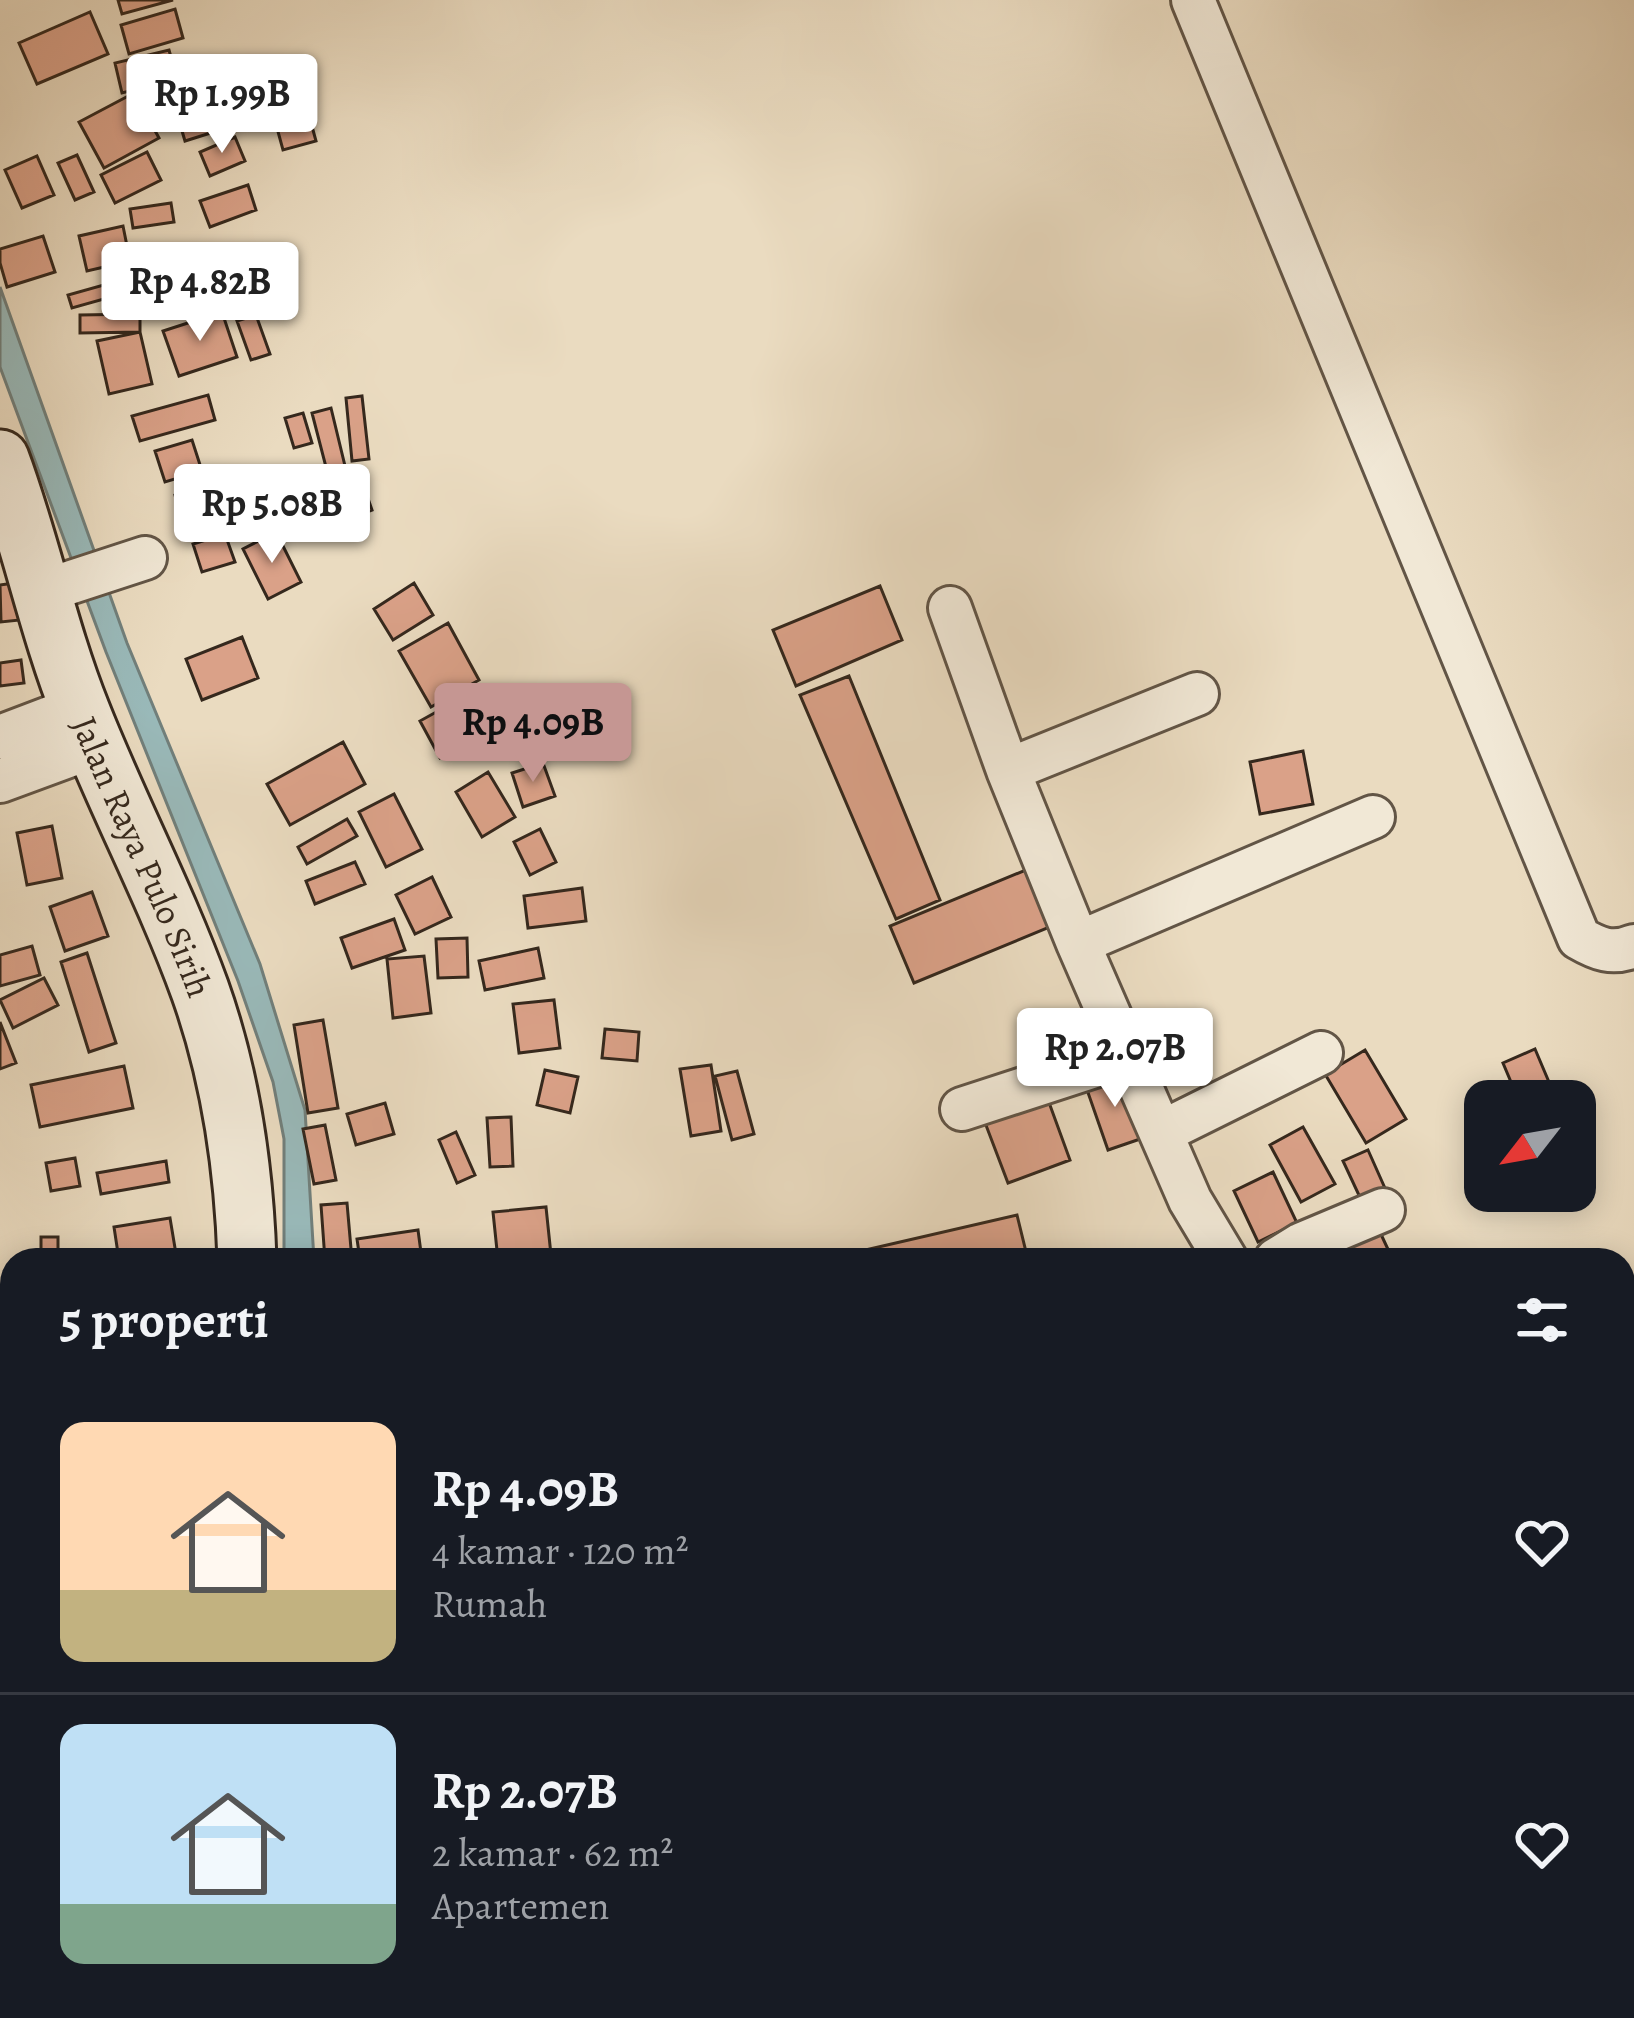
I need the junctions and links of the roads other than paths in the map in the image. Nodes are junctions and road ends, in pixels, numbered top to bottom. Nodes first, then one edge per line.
1 (1193, 0) edge
2 (0, 459) edge
3 (127, 563) dead end
4 (54, 588) junction
5 (950, 608) dead end
6 (1197, 694) dead end
7 (87, 727) junction
8 (0, 737) edge
9 (1008, 770) junction
10 (0, 782) edge
11 (1373, 817) dead end
12 (1078, 943) junction
13 (1634, 946) edge
14 (1321, 1053) dead end
15 (1128, 1055) junction
16 (962, 1109) dead end
17 (1162, 1132) junction
18 (1383, 1210) dead end
19 (247, 1248) edge
20 (1219, 1248) edge
21 (1296, 1248) edge

1 - 13 street
2 - 4 street, Jalan Raya Pulo Sirih
3 - 4 street
4 - 7 street, Jalan Raya Pulo Sirih
5 - 9 street
6 - 9 street
7 - 8 street
7 - 10 street
7 - 19 street, Jalan Raya Pulo Sirih
9 - 12 street
11 - 12 street
12 - 15 street
14 - 17 street
15 - 16 street
15 - 17 street
17 - 20 street
18 - 21 street

